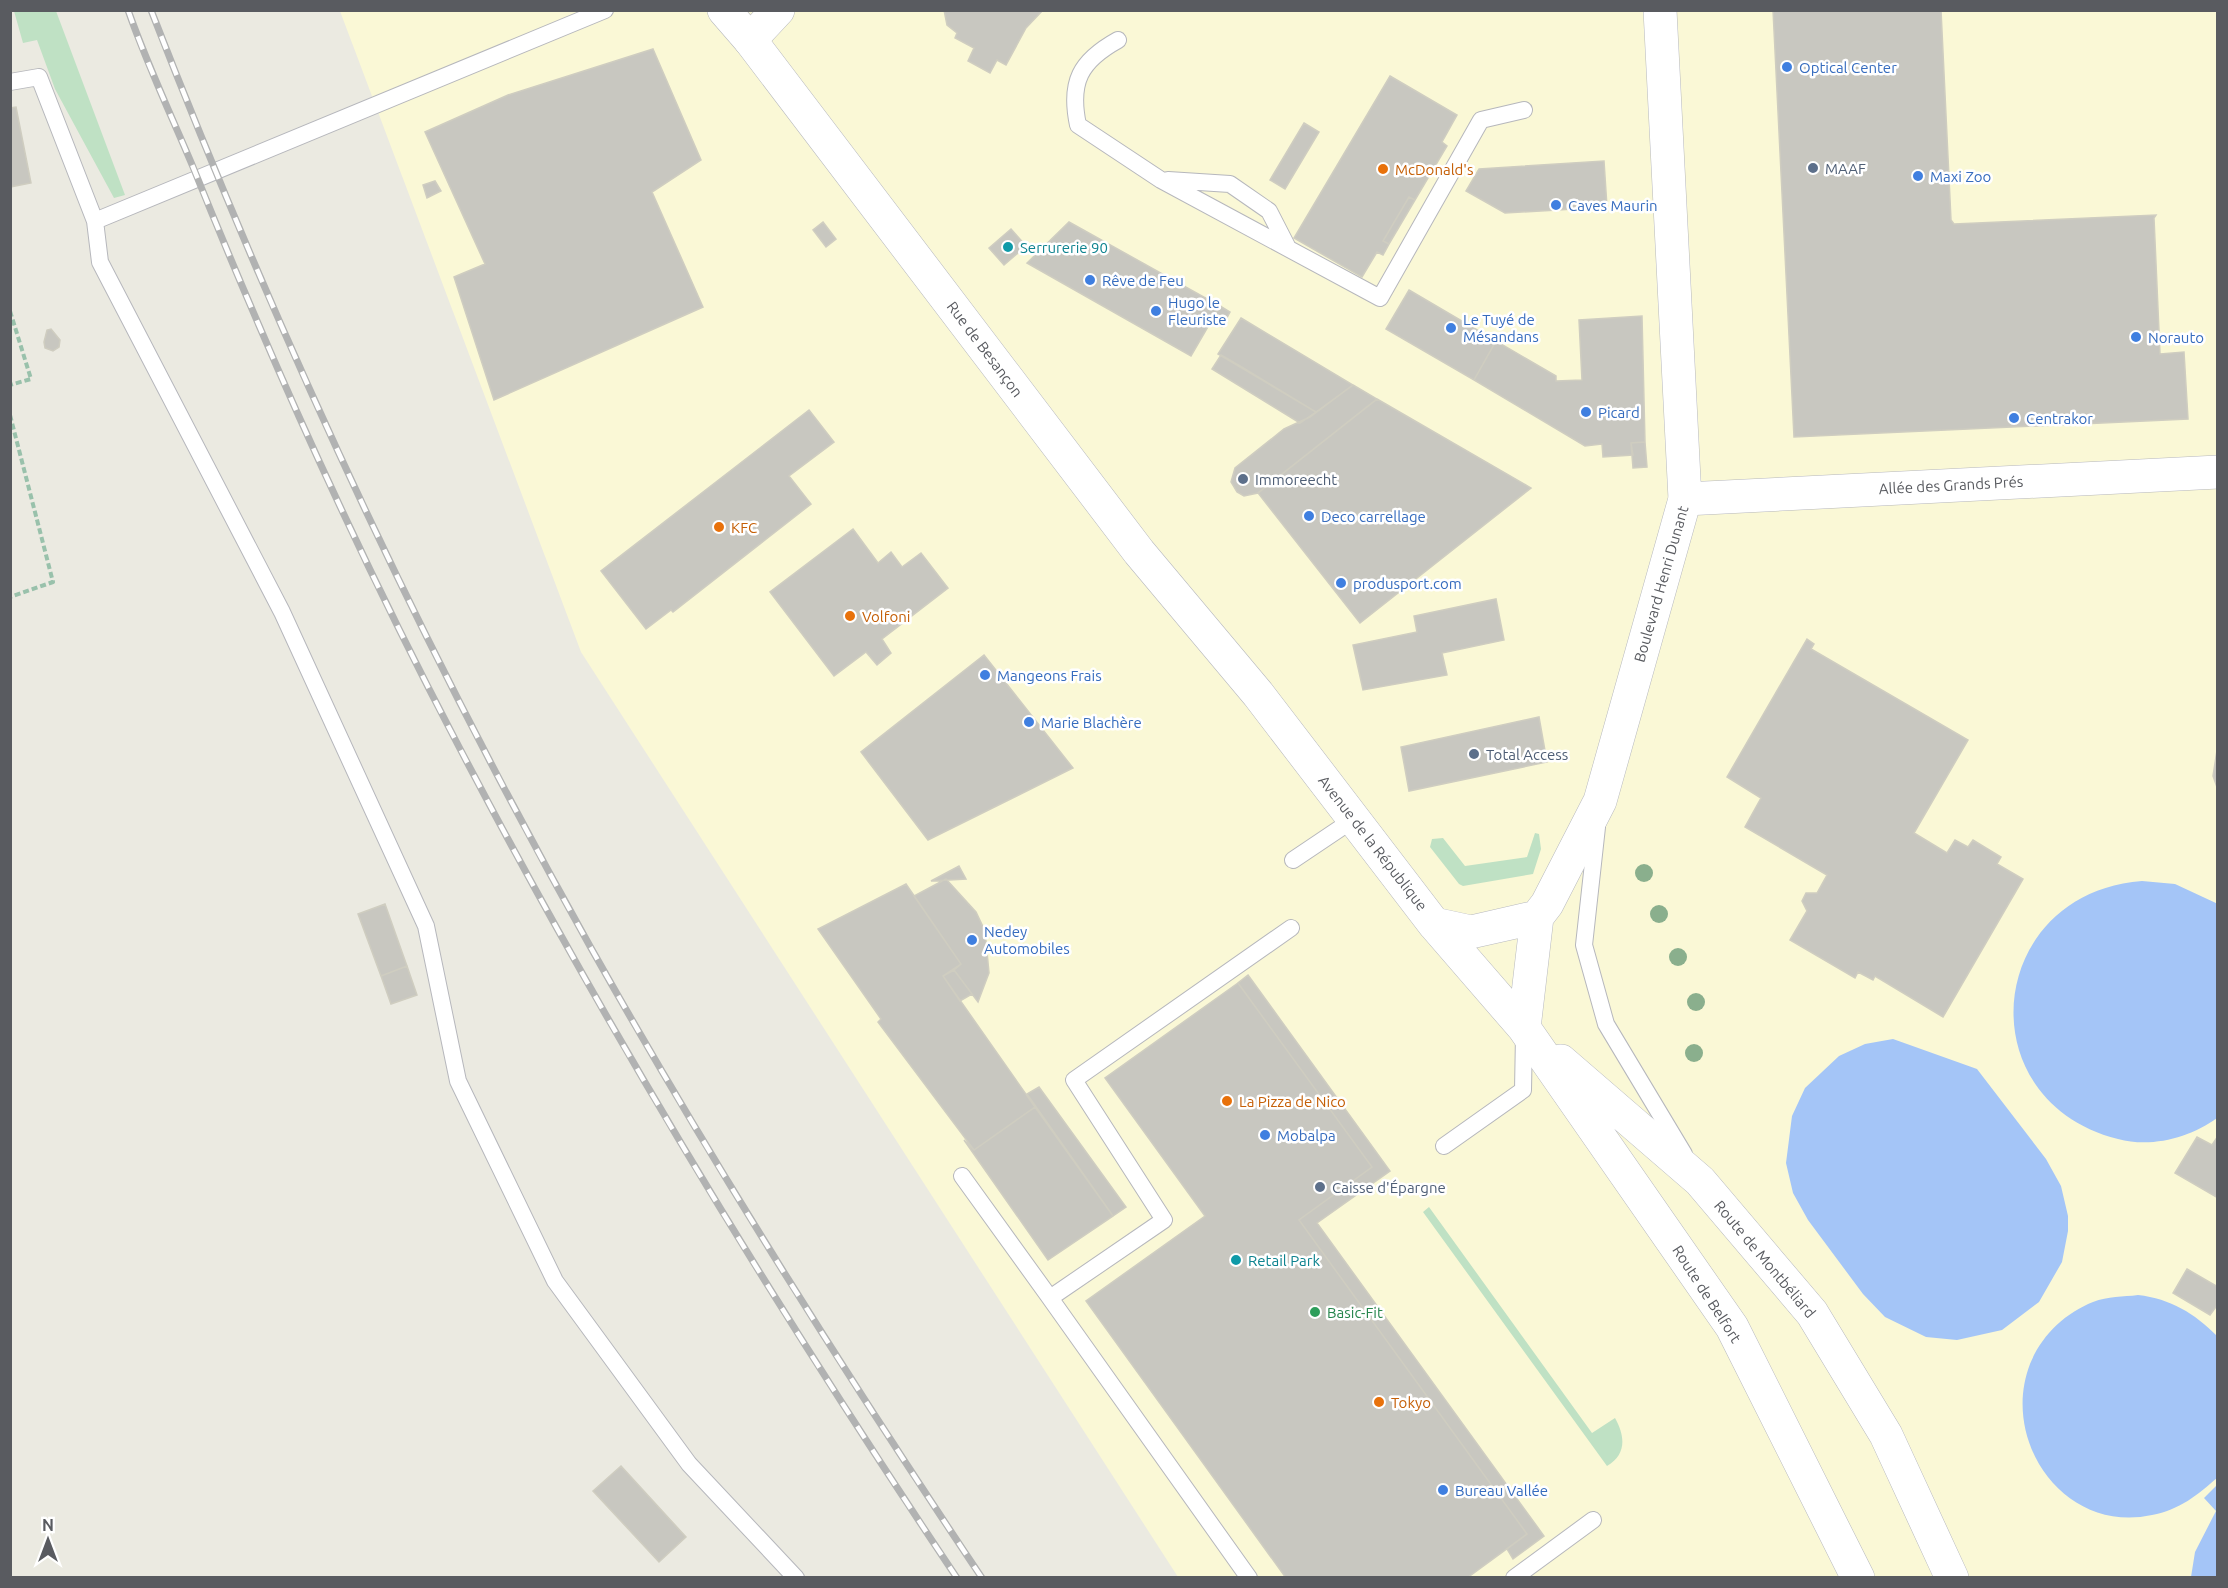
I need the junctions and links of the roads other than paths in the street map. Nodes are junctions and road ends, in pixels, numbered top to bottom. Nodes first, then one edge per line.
1 (605, 10) edge
2 (724, 10) edge
3 (778, 10) edge
4 (1660, 10) edge
5 (750, 40) junction
6 (1118, 40) dead end
7 (10, 82) edge
8 (1524, 110) dead end
9 (1161, 180) junction
10 (95, 221) junction
11 (1287, 246) junction
12 (2217, 472) edge
13 (1685, 499) junction
14 (1226, 655) joint
15 (1600, 801) junction
16 (1354, 819) junction
17 (1293, 860) dead end
18 (1537, 917) junction
19 (1434, 924) junction
20 (1291, 928) dead end
21 (1524, 1029) junction
22 (1444, 1146) dead end
23 (962, 1176) dead end
24 (1700, 1181) junction
25 (1050, 1298) junction
26 (1593, 1520) dead end
27 (796, 1578) edge
28 (1249, 1578) edge
29 (1514, 1578) edge
30 (1858, 1578) edge
31 (1952, 1578) edge

1 - 10 lane
2 - 5 main road, Rue de Besançon
3 - 5 main road
4 - 13 main road, Boulevard Henri Dunant
5 - 14 main road, Rue de Besançon
6 - 9 lane
7 - 10 lane
8 - 11 lane
9 - 11 lane
9 - 11 lane
10 - 27 lane
12 - 13 main road, Allée des Grands Prés
13 - 15 main road, Boulevard Henri Dunant
14 - 16 main road, Avenue de la République
15 - 18 main road, Boulevard Henri Dunant
15 - 24 lane
16 - 17 lane
16 - 19 main road, Avenue de la République
18 - 19 main road
18 - 21 main road, Boulevard Henri Dunant
19 - 21 main road, Avenue de la République
20 - 25 lane
21 - 22 lane
21 - 24 main road, Route de Montbéliard
21 - 30 main road, Route de Belfort
23 - 25 lane
24 - 31 main road, Route de Montbéliard
25 - 28 lane
26 - 29 lane

